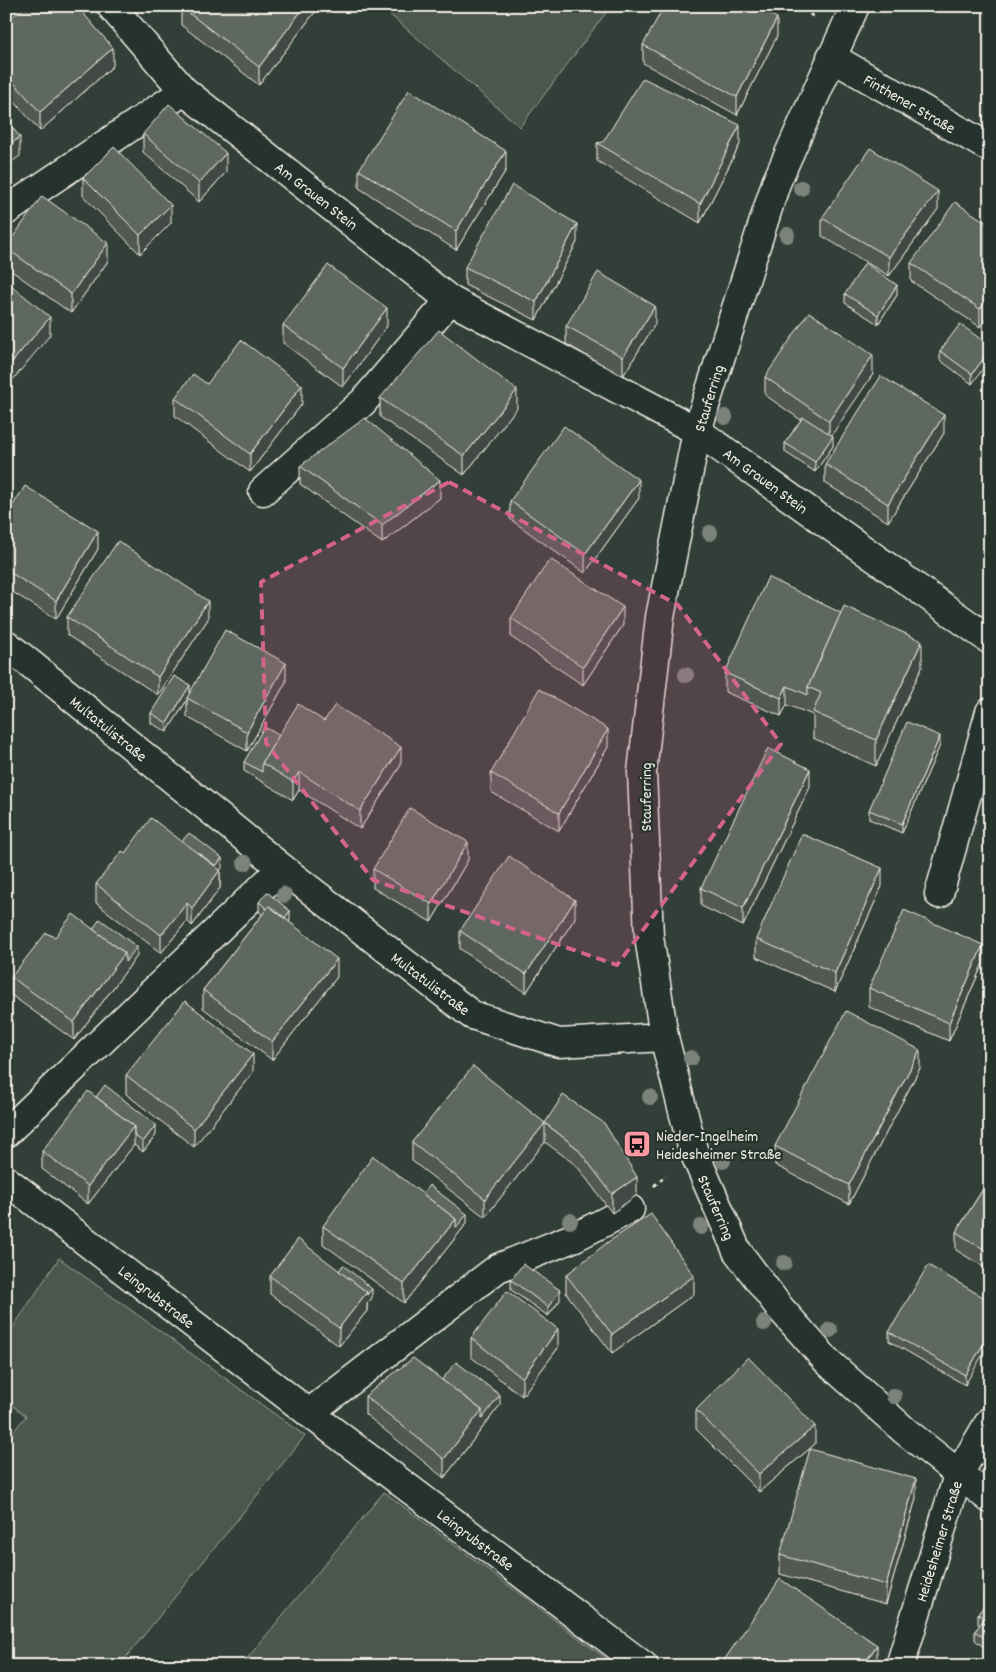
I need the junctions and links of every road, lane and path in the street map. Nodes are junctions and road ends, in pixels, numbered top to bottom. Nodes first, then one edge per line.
1 (110, 6) edge
2 (855, 6) edge
3 (831, 58) junction
4 (184, 91) junction
5 (990, 148) edge
6 (6, 211) edge
7 (450, 300) junction
8 (697, 431) junction
9 (263, 491) dead end
10 (990, 640) edge
11 (6, 644) edge
12 (990, 712) edge
13 (282, 868) junction
14 (939, 894) dead end
15 (664, 1037) junction
16 (6, 1133) edge
17 (693, 1150) junction
18 (6, 1180) edge
19 (630, 1209) joint
20 (309, 1413) junction
21 (990, 1421) edge
22 (958, 1475) junction
23 (990, 1499) edge
24 (644, 1666) edge
25 (900, 1666) edge

1 - 4 street, Am Grauen Stein
2 - 3 street, Stauferring
3 - 5 street, Finthener Straße
3 - 8 street, Stauferring
4 - 6 street
4 - 7 street, Am Grauen Stein
7 - 8 street, Am Grauen Stein
7 - 9 street
8 - 10 street, Am Grauen Stein
8 - 15 street, Stauferring
11 - 13 street, Multatulistraße
12 - 14 street
13 - 15 street, Multatulistraße
13 - 16 street
15 - 17 street, Stauferring
17 - 19 path
17 - 22 street, Stauferring
18 - 20 street, Leingrubstraße
19 - 20 street
20 - 24 street, Leingrubstraße
21 - 22 street, Heidesheimer Straße
22 - 23 street, Stauferring
22 - 25 street, Heidesheimer Straße

